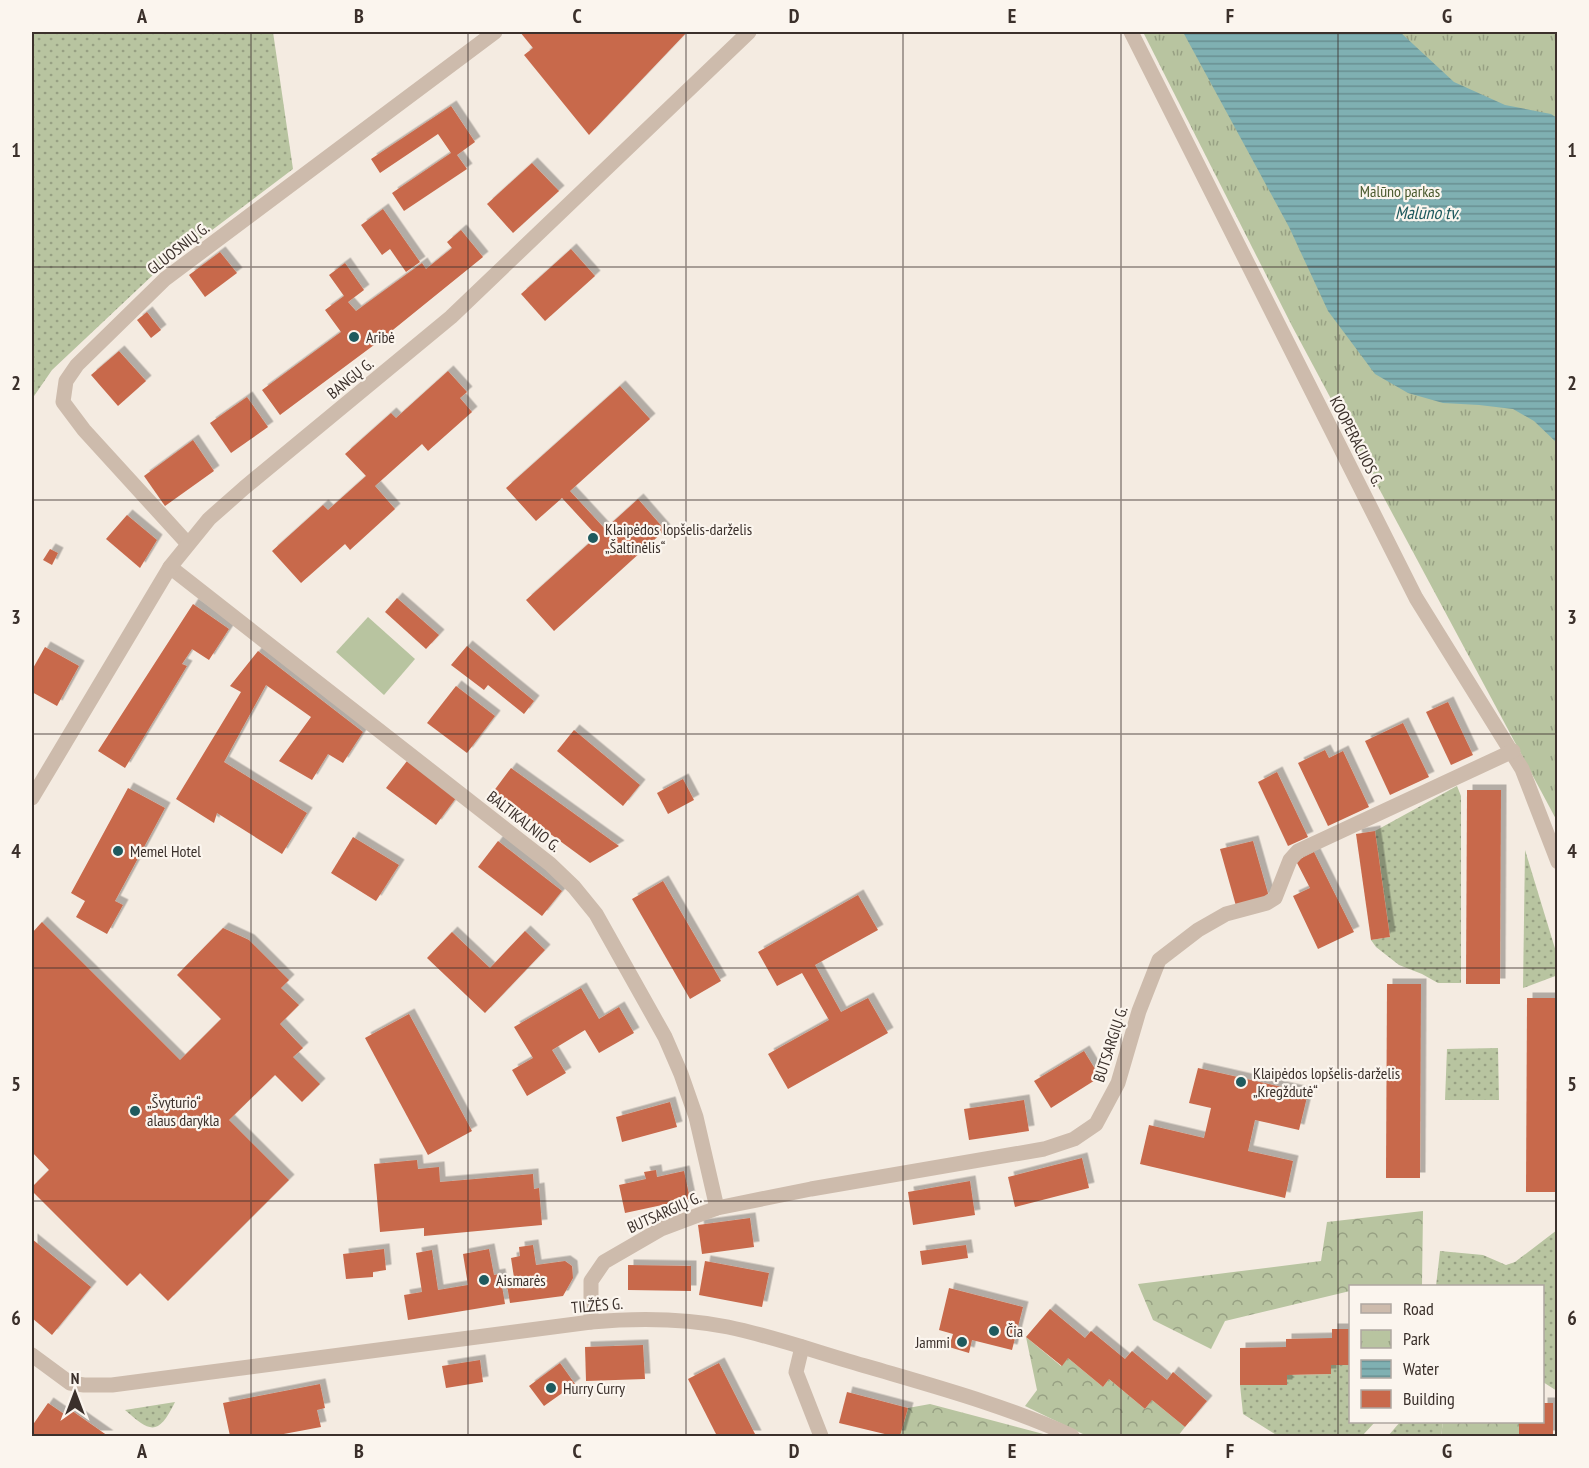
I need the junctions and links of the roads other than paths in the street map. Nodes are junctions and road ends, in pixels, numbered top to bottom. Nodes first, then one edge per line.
1 (495, 32) edge
2 (749, 32) edge
3 (1131, 32) edge
4 (188, 544) junction
5 (170, 567) junction
6 (1513, 751) junction
7 (32, 798) edge
8 (1557, 862) edge
9 (717, 1208) junction
10 (591, 1322) junction
11 (802, 1347) junction
12 (32, 1354) edge
13 (821, 1437) edge
14 (1072, 1437) edge

1 - 4 street, GLUOSNIŲ G.
2 - 4 street, BANGŲ G.
3 - 6 street, KOOPERACIJOS G.
4 - 5 street, BANGŲ G.
5 - 7 street, BANGŲ G.
5 - 9 street, BALTIKALNIO G.
6 - 8 street, KOOPERACIJOS G.
6 - 9 street, BUTSARGIŲ G.
9 - 10 street, BUTSARGIŲ G.
10 - 11 street, TILŽĖS G.
10 - 12 street, TILŽĖS G.
11 - 13 street
11 - 14 street, TILŽĖS G.

